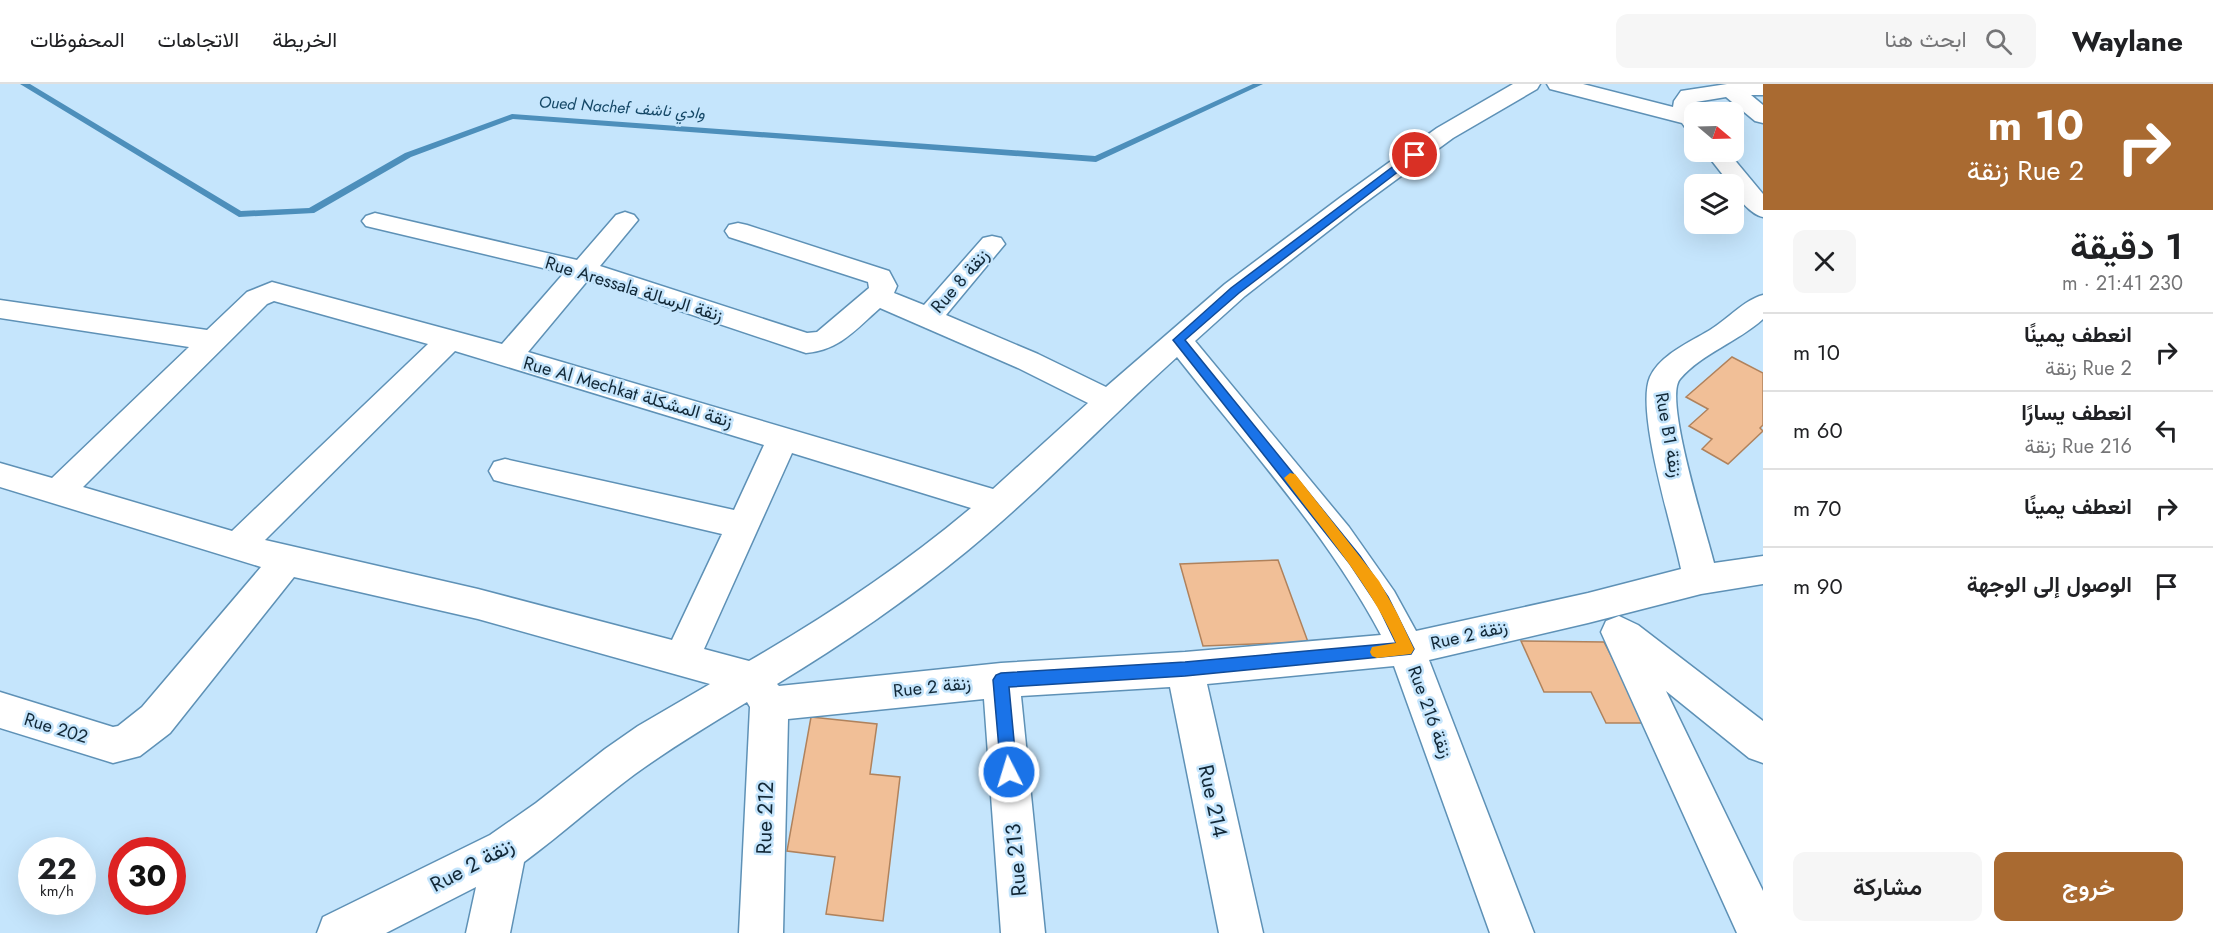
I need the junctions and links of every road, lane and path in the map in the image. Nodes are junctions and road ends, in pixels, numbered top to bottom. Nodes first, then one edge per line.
1 (1529, 84) edge
2 (1558, 84) edge
3 (1763, 88) edge
4 (1731, 90) junction
5 (1685, 102) edge
6 (1763, 116) edge
7 (1684, 120) edge
8 (1724, 162) edge
9 (1763, 210) edge
10 (625, 220) dead end
11 (375, 221) dead end
12 (738, 231) dead end
13 (992, 244) dead end
14 (581, 269) junction
15 (878, 286) junction
16 (1763, 304) edge
17 (0, 309) edge
18 (928, 318) junction
19 (449, 340) junction
20 (1179, 340) junction
21 (212, 341) junction
22 (508, 356) junction
23 (1109, 401) junction
24 (783, 438) junction
25 (505, 471) dead end
26 (0, 475) edge
27 (59, 491) junction
28 (999, 504) junction
29 (742, 525) junction
30 (238, 546) junction
31 (287, 561) junction
32 (1763, 570) edge
33 (1701, 579) junction
34 (1588, 608) junction
35 (1619, 632) junction
36 (1406, 649) junction
37 (681, 660) junction
38 (1185, 669) junction
39 (1001, 680) junction
40 (761, 692) junction
41 (0, 710) edge
42 (1763, 745) edge
43 (505, 850) junction
44 (339, 933) edge
45 (488, 933) edge
46 (761, 933) edge
47 (1023, 933) edge
48 (1241, 933) edge
49 (1512, 933) edge
50 (1760, 933) edge

1 - 20 street, Rue 2 زنقة
2 - 7 street
3 - 4 street
4 - 5 street
4 - 6 street
8 - 9 street
10 - 14 street
11 - 14 street, Rue Aressala زنقة الرسالة
12 - 15 street
13 - 18 street, Rue 8 زنقة
14 - 15 street, Rue Aressala زنقة الرسالة
14 - 22 street
15 - 18 street
16 - 33 street, Rue B1 زنقة
17 - 21 street
18 - 23 street
19 - 21 street, Rue Al Mechkat زنقة المشكلة
19 - 22 street, Rue Al Mechkat زنقة المشكلة
19 - 30 street
20 - 23 street, Rue 2 زنقة
20 - 36 street, Rue 216 زنقة
21 - 27 street
22 - 24 street, Rue Al Mechkat زنقة المشكلة
23 - 28 street, Rue 2 زنقة
24 - 28 street, Rue Al Mechkat زنقة المشكلة
24 - 29 street
25 - 29 street
26 - 27 street
27 - 30 street
28 - 40 street, Rue 2 زنقة
29 - 37 street
30 - 31 street
31 - 37 street
31 - 41 street, Rue 202
32 - 33 street, Rue 2 زنقة
33 - 34 street, Rue 2 زنقة
34 - 35 street
34 - 36 street, Rue 2 زنقة
35 - 42 street
35 - 50 street
36 - 38 street, Rue 2 زنقة
36 - 49 street, Rue 216 زنقة
37 - 40 street
38 - 39 street, Rue 2 زنقة
38 - 48 street, Rue 214
39 - 40 street, Rue 2 زنقة
39 - 47 street, Rue 213
40 - 43 street, Rue 2 زنقة
40 - 46 street, Rue 212
43 - 44 street, Rue 2 زنقة
43 - 45 street

